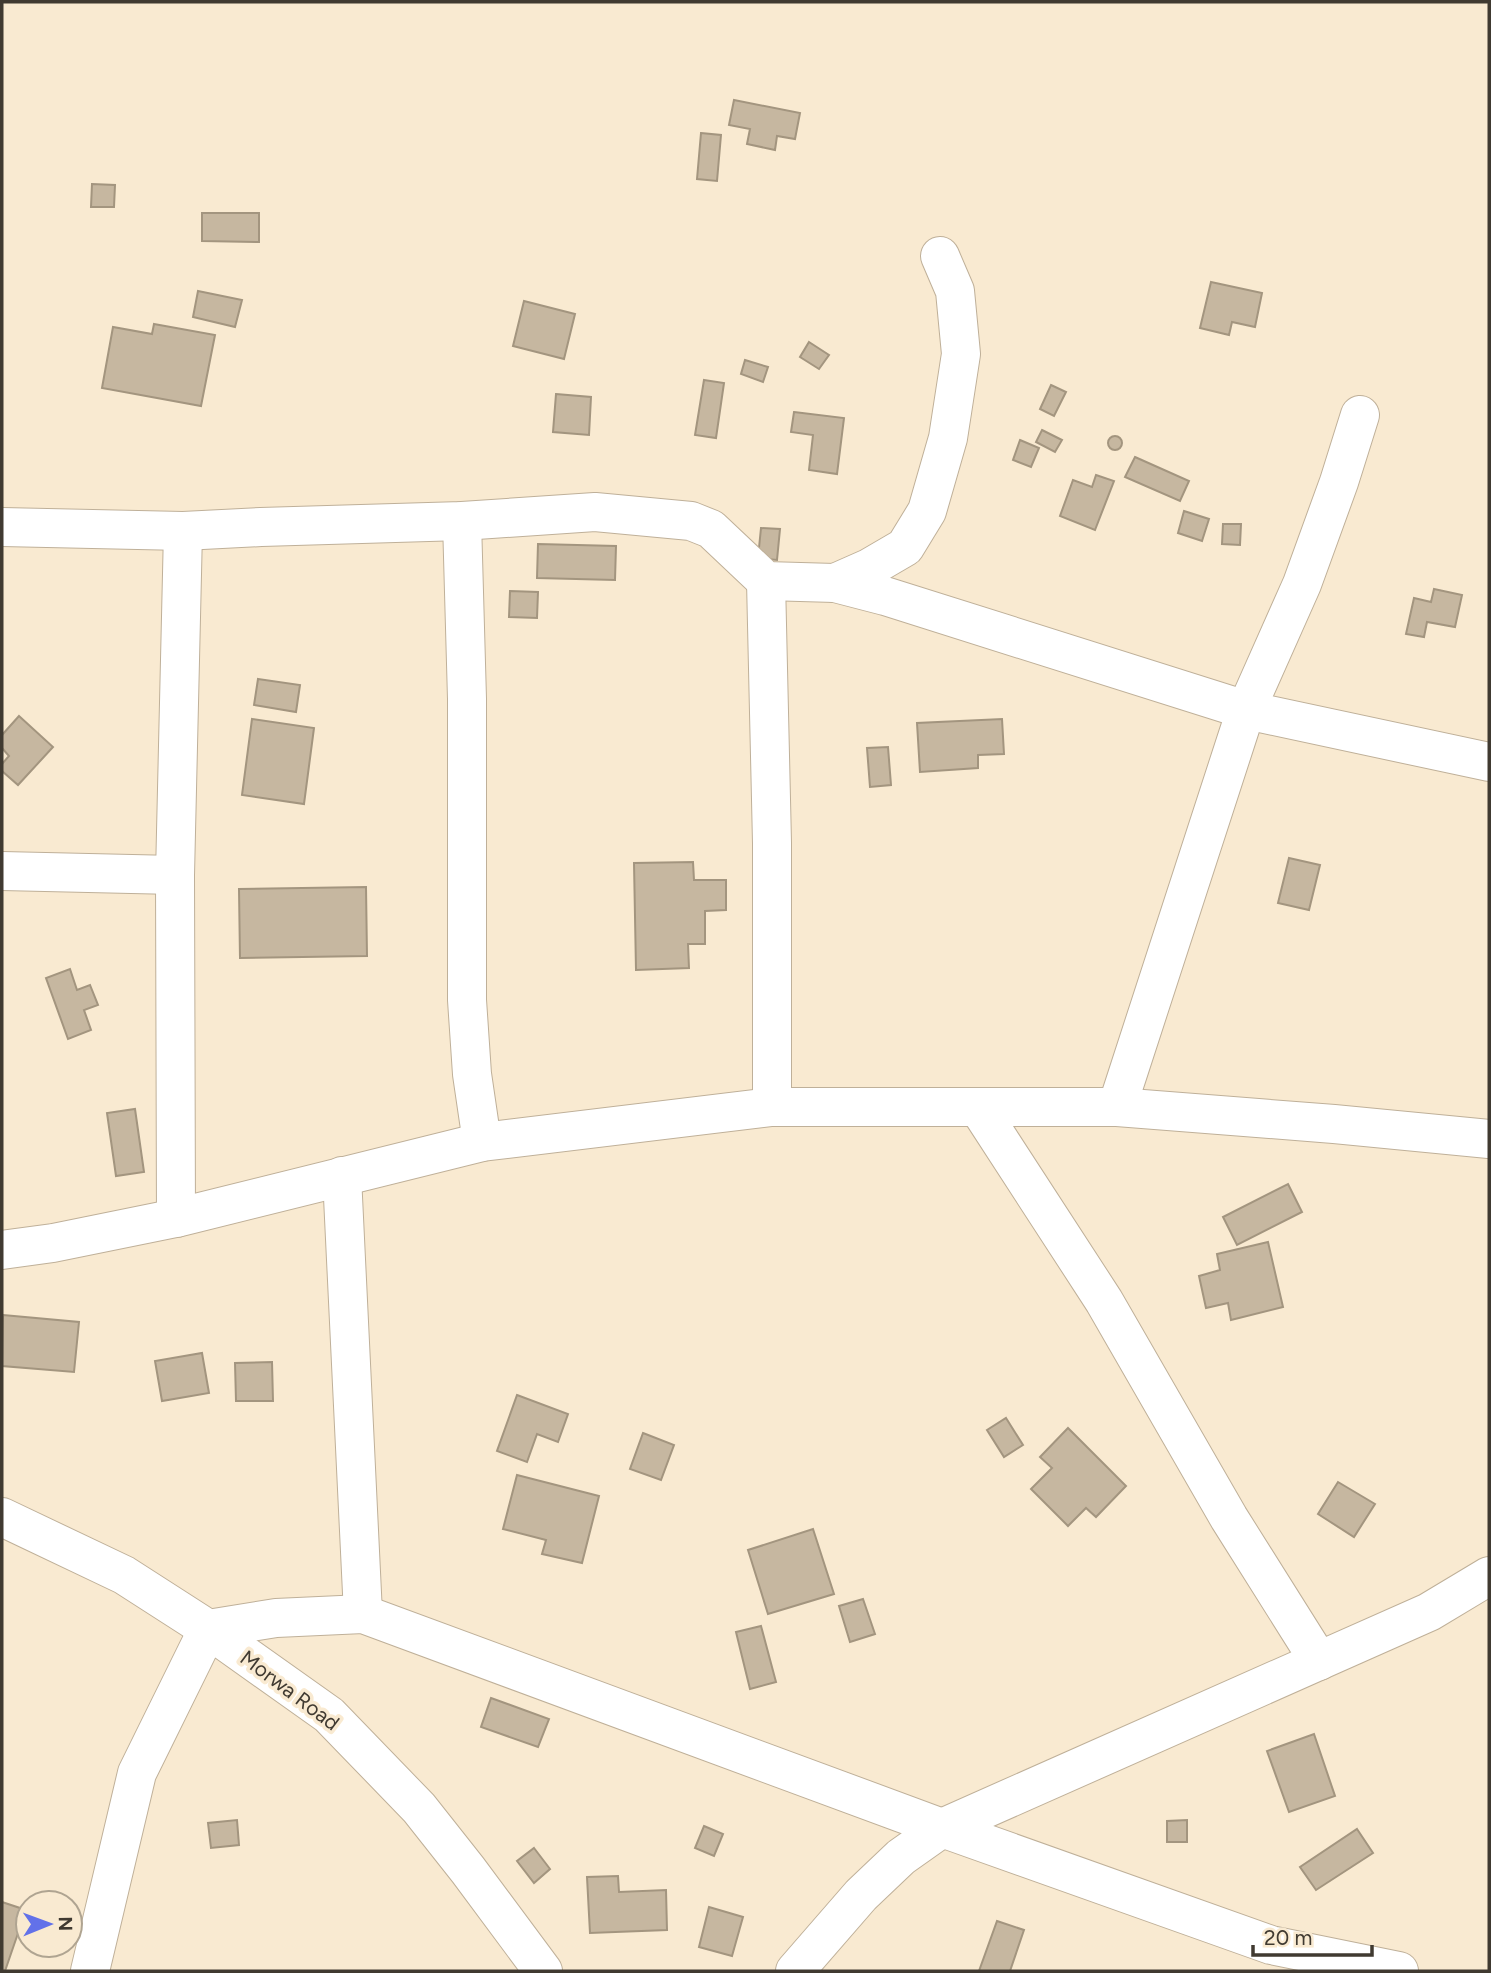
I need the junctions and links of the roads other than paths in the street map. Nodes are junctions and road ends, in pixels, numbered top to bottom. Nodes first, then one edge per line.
1 (940, 256) dead end
2 (1360, 415) dead end
3 (462, 521) junction
4 (2, 527) edge
5 (183, 531) junction
6 (766, 582) junction
7 (835, 583) junction
8 (1247, 710) junction
9 (1489, 762) edge
10 (2, 871) edge
11 (175, 875) junction
12 (772, 1107) junction
13 (978, 1107) junction
14 (1117, 1107) junction
15 (1489, 1139) edge
16 (482, 1142) junction
17 (342, 1176) junction
18 (176, 1217) junction
19 (2, 1250) edge
20 (2, 1517) edge
21 (1489, 1576) edge
22 (363, 1614) junction
23 (208, 1629) junction
24 (1319, 1661) junction
25 (942, 1828) junction
26 (1266, 1958) edge
27 (90, 1971) edge
28 (543, 1971) edge
29 (795, 1971) edge
30 (1399, 1971) edge

1 - 7 street
2 - 8 street
3 - 5 street
3 - 6 street
3 - 16 street
4 - 5 street
5 - 11 street
6 - 7 street
6 - 12 street
7 - 8 street
8 - 9 street
8 - 14 street
10 - 11 street
11 - 18 street
12 - 13 street
12 - 16 street
13 - 14 street
13 - 24 street
14 - 15 street
16 - 17 street
17 - 18 street
17 - 22 street
18 - 19 street
20 - 23 street, Morwa Road
21 - 24 street
22 - 23 street
22 - 25 street
23 - 27 street
23 - 28 street, Morwa Road
24 - 25 street
25 - 26 street
25 - 29 street
26 - 30 street

